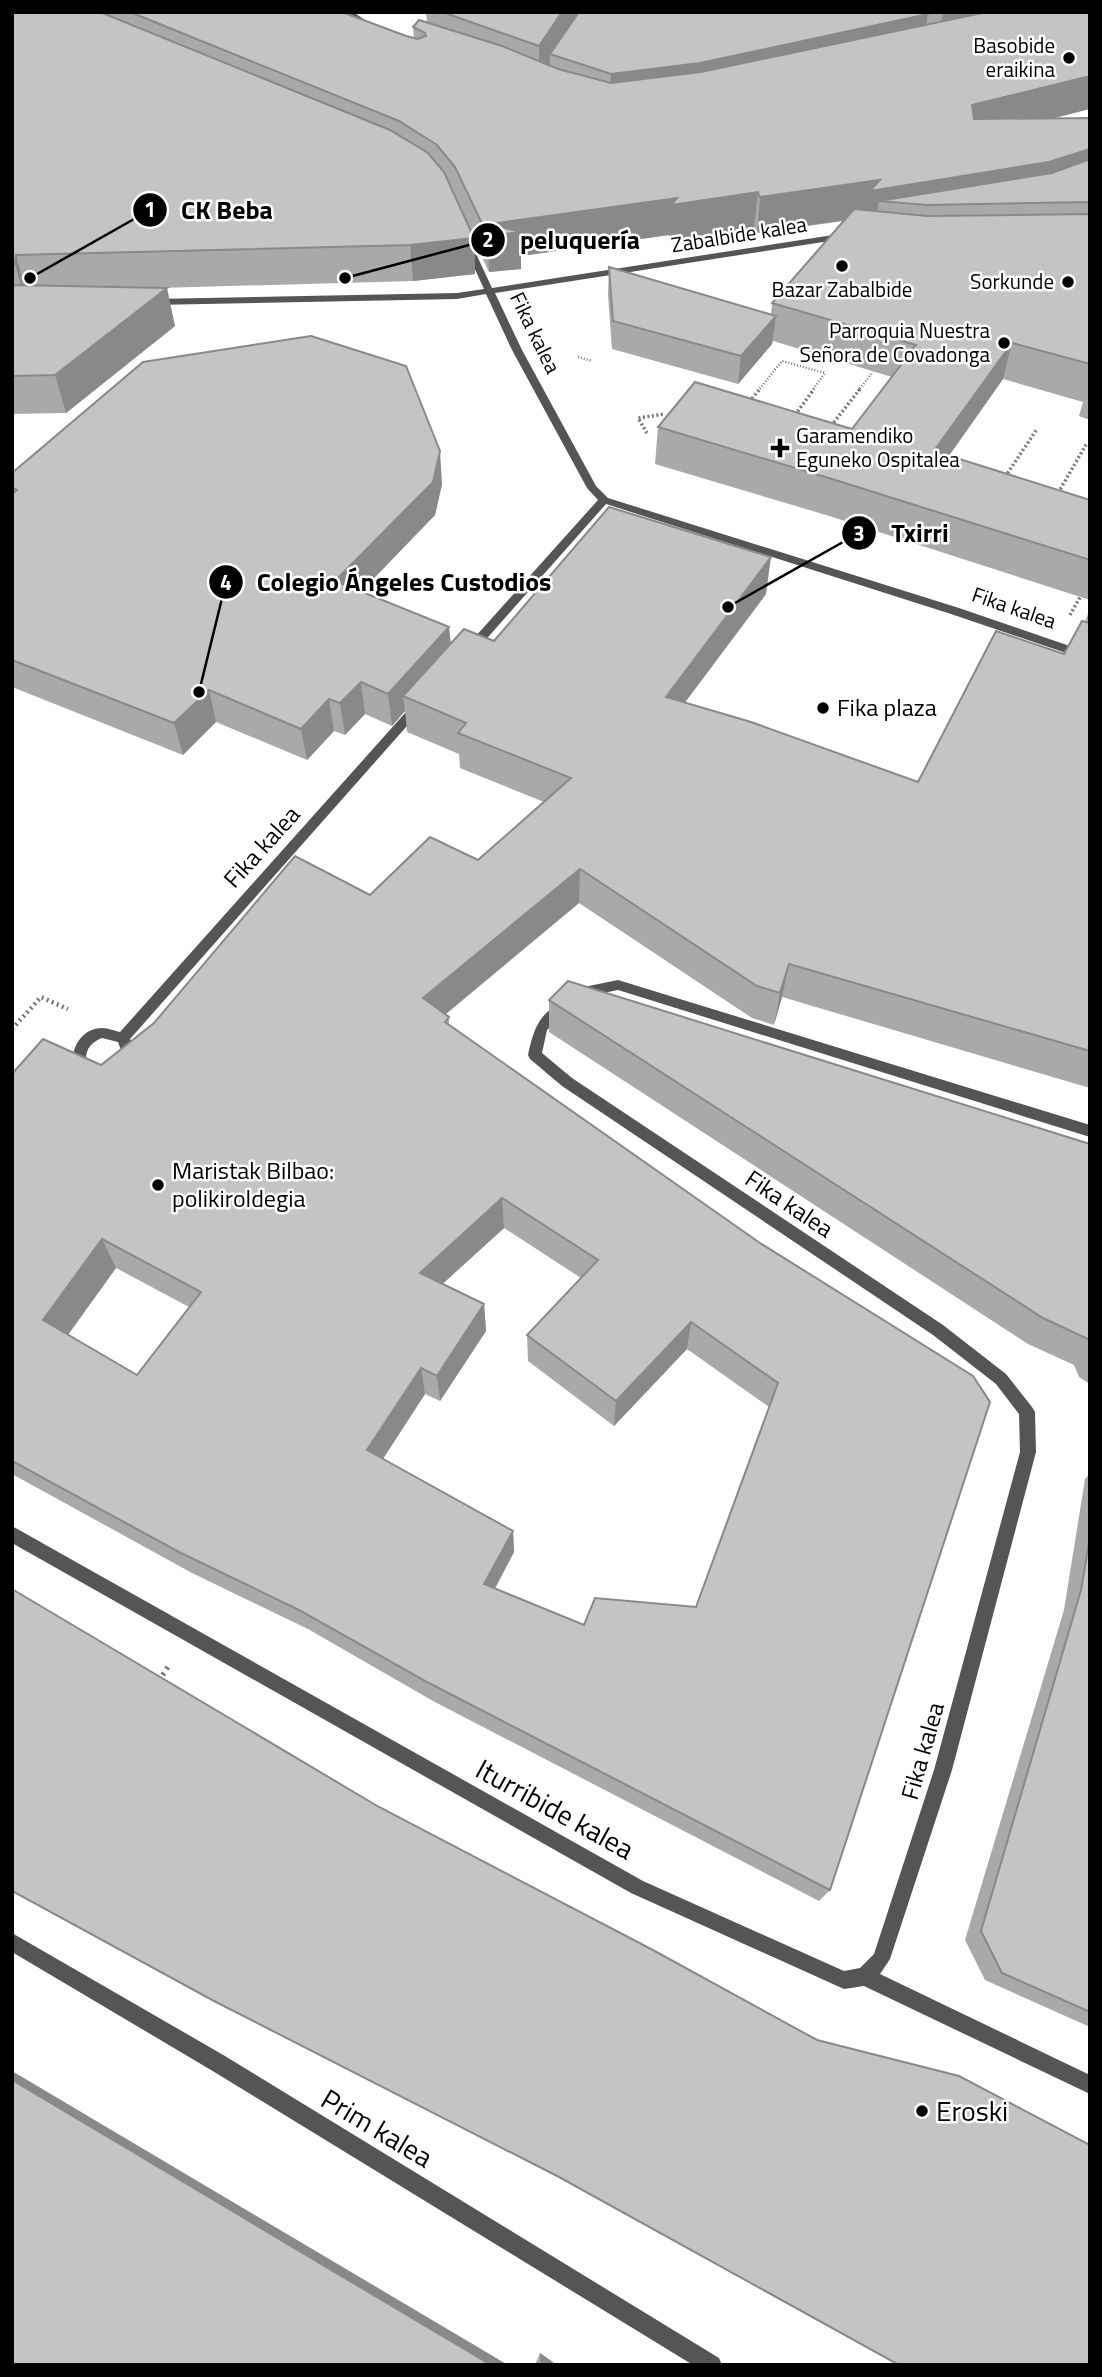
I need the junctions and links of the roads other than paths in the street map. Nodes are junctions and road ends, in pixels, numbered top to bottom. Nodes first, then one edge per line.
1 (347, 12) edge
2 (376, 29) edge
3 (461, 229) edge
4 (858, 238) edge
5 (491, 291) junction
6 (147, 302) edge
7 (604, 500) junction
8 (1090, 657) edge
9 (461, 660) edge
10 (423, 701) edge
11 (123, 1038) dead end
12 (1090, 1131) edge
13 (12, 1534) edge
14 (12, 1941) edge
15 (865, 1977) junction
16 (1090, 2085) edge
17 (712, 2365) edge

1 - 2 street
3 - 5 street, Fika kalea
4 - 5 street, Zabalbide kalea
5 - 6 street, Zabalbide kalea
5 - 7 street, Fika kalea
7 - 8 street, Fika kalea
7 - 9 street
10 - 11 street, Fika kalea
12 - 15 street, Fika kalea
13 - 15 street, Iturribide kalea
14 - 17 street, Prim kalea
15 - 16 street, Iturribide kalea

